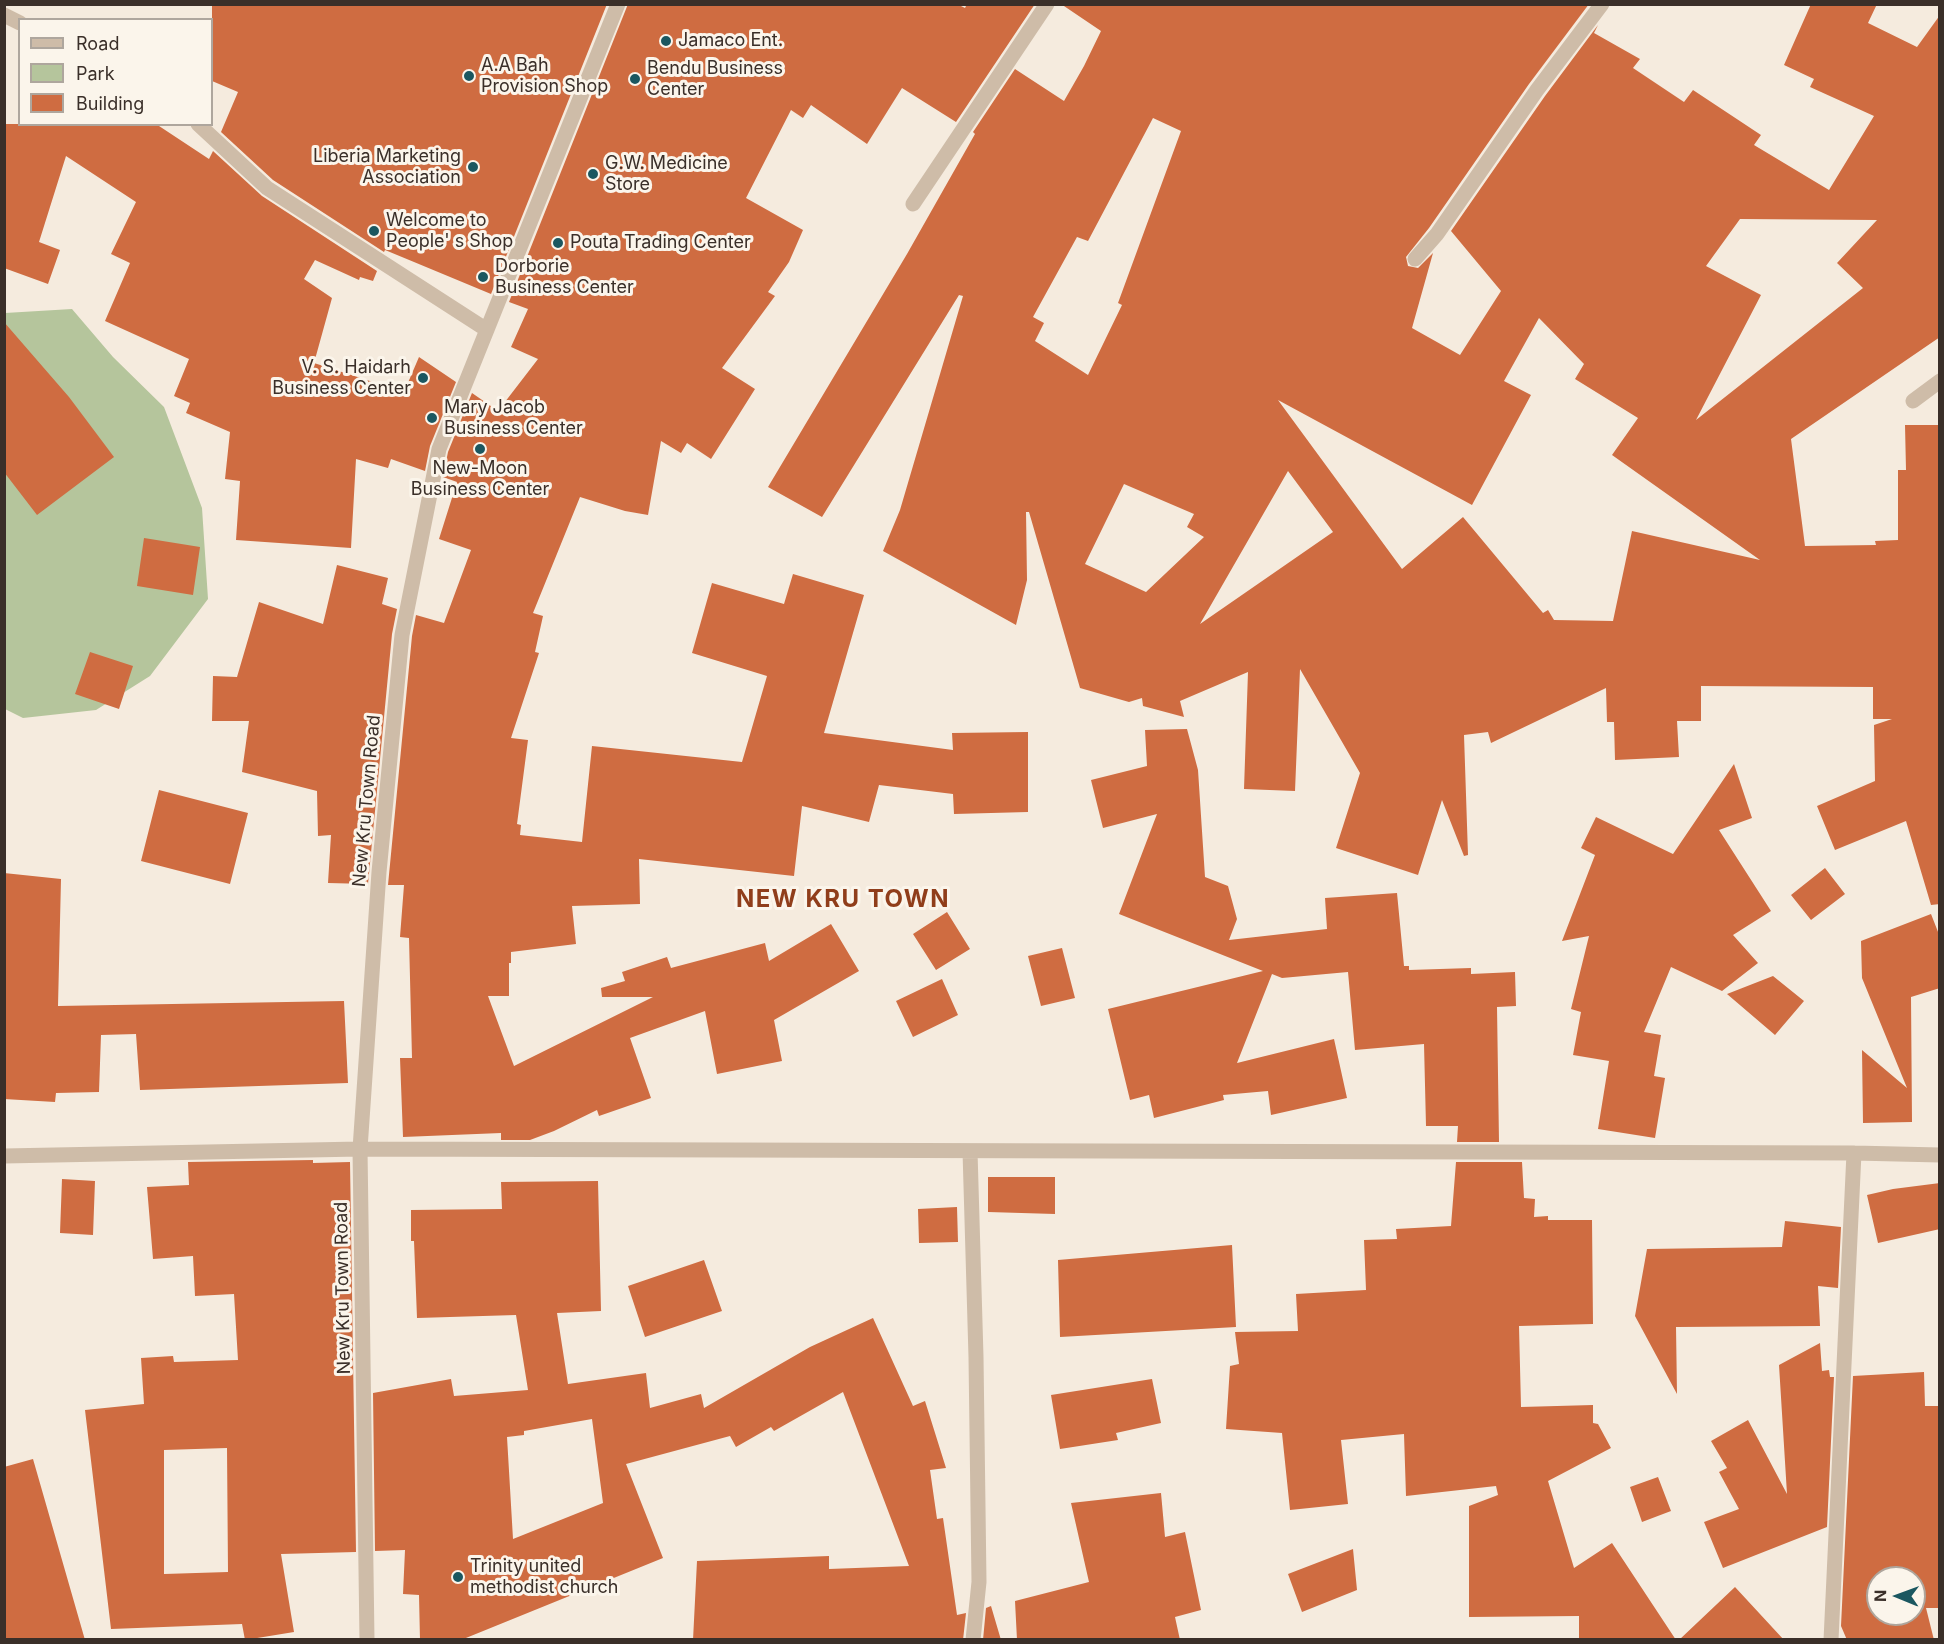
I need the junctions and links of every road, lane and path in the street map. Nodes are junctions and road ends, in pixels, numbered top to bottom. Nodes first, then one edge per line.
1 (618, 4) edge
2 (1047, 4) edge
3 (1602, 4) edge
4 (4, 15) edge
5 (18, 22) edge
6 (200, 126) edge
7 (913, 204) dead end
8 (1415, 259) dead end
9 (487, 330) junction
10 (1940, 381) edge
11 (1913, 401) dead end
12 (360, 1149) junction
13 (970, 1151) junction
14 (1854, 1153) junction
15 (1940, 1155) edge
16 (4, 1156) edge
17 (367, 1640) edge
18 (974, 1640) edge
19 (1831, 1640) edge

1 - 9 street, New Kru Town Road
2 - 7 street
3 - 8 street
4 - 5 street
6 - 9 street
9 - 12 street, New Kru Town Road
10 - 11 street
12 - 13 street
12 - 16 street
12 - 17 street, New Kru Town Road
13 - 14 street
13 - 18 street
14 - 15 street
14 - 19 street

